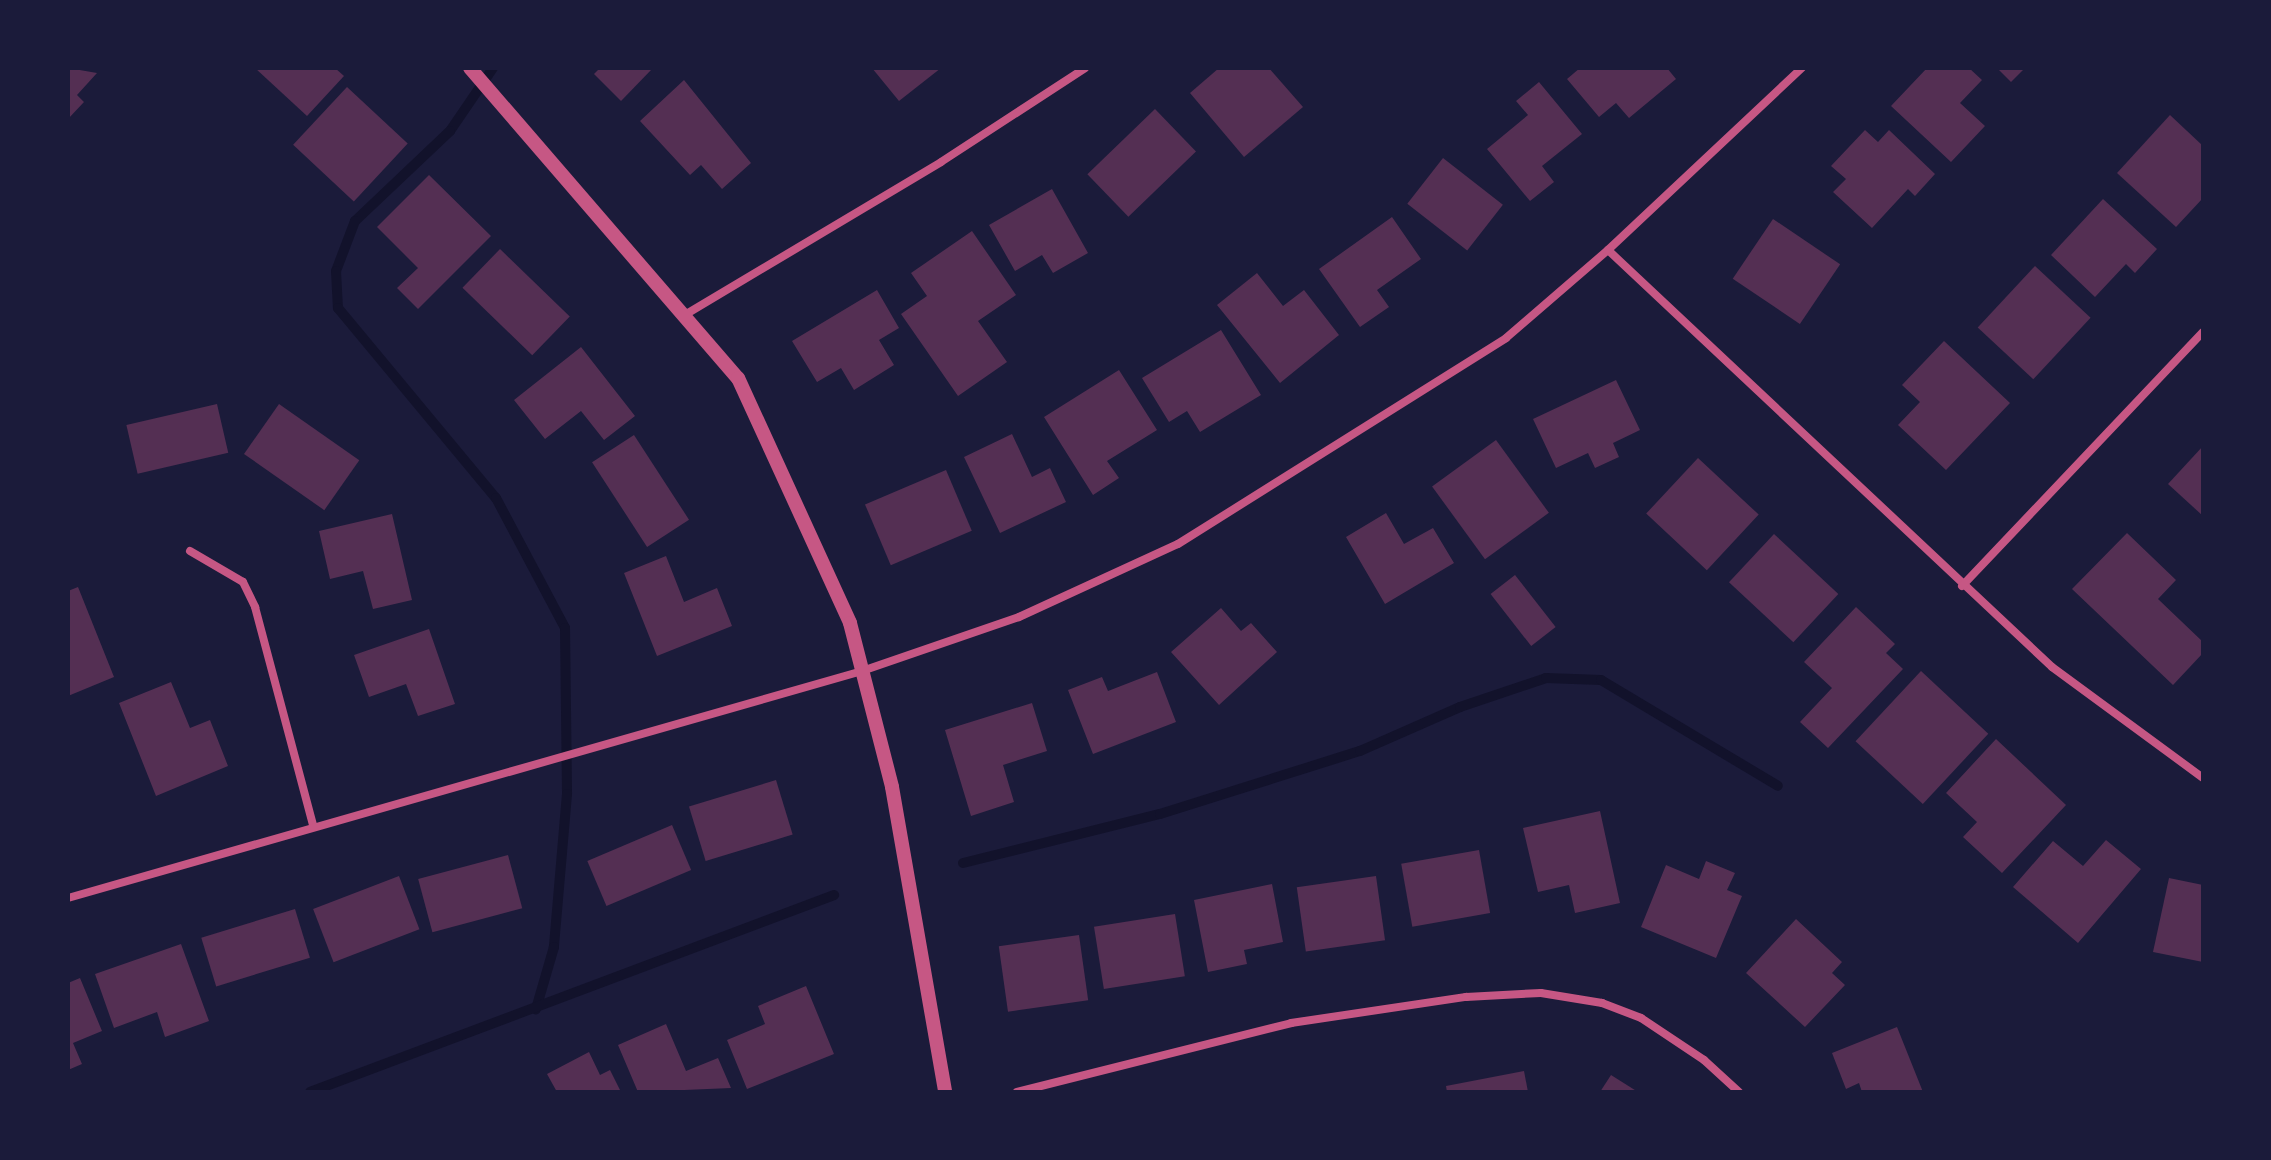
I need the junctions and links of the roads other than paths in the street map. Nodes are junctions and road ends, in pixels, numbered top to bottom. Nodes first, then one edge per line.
1 (470, 68) edge
2 (1085, 68) edge
3 (1802, 68) edge
4 (1608, 250) junction
5 (683, 316) junction
6 (2203, 332) edge
7 (190, 551) dead end
8 (1962, 586) junction
9 (862, 671) junction
10 (2203, 778) edge
11 (313, 825) junction
12 (68, 898) edge
13 (945, 1092) edge
14 (1017, 1092) edge
15 (1739, 1092) edge

1 - 5 street
2 - 5 street
3 - 4 street
4 - 8 street
4 - 9 street
5 - 9 street
6 - 8 street
7 - 11 street
8 - 10 street
9 - 11 street
9 - 13 street
11 - 12 street
14 - 15 street

